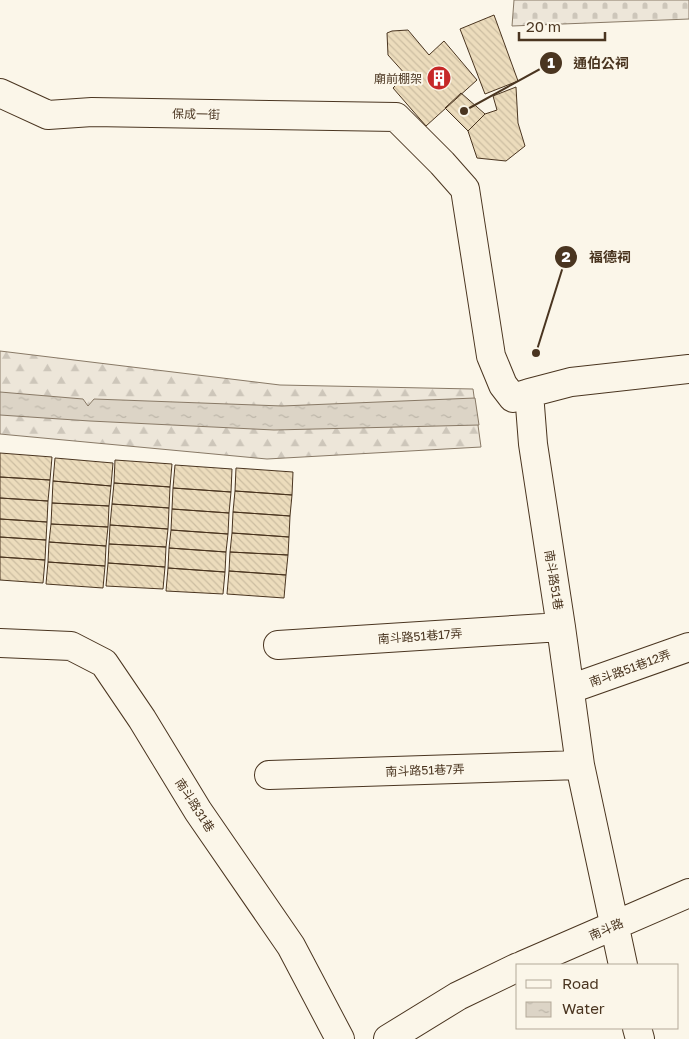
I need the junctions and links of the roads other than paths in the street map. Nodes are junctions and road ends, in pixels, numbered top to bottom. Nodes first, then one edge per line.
1 (0, 94) edge
2 (689, 369) edge
3 (529, 393) junction
4 (562, 627) junction
5 (0, 643) edge
6 (278, 645) dead end
7 (689, 647) edge
8 (570, 689) junction
9 (580, 765) junction
10 (270, 775) dead end
11 (689, 893) edge
12 (614, 925) junction
13 (525, 964) edge
14 (623, 964) edge
15 (516, 969) edge
16 (340, 1039) edge
17 (388, 1039) edge

1 - 3 street, 保成一街
2 - 3 street
3 - 4 street, 南斗路51巷
4 - 6 street, 南斗路51巷17弄
4 - 8 street, 南斗路51巷
5 - 16 street, 南斗路31巷
7 - 8 street, 南斗路51巷12弄
8 - 9 street, 南斗路51巷
9 - 10 street, 南斗路51巷7弄
9 - 12 street, 南斗路51巷
11 - 12 street, 南斗路
12 - 13 street, 南斗路
12 - 14 street, 南斗路51巷
15 - 17 street

